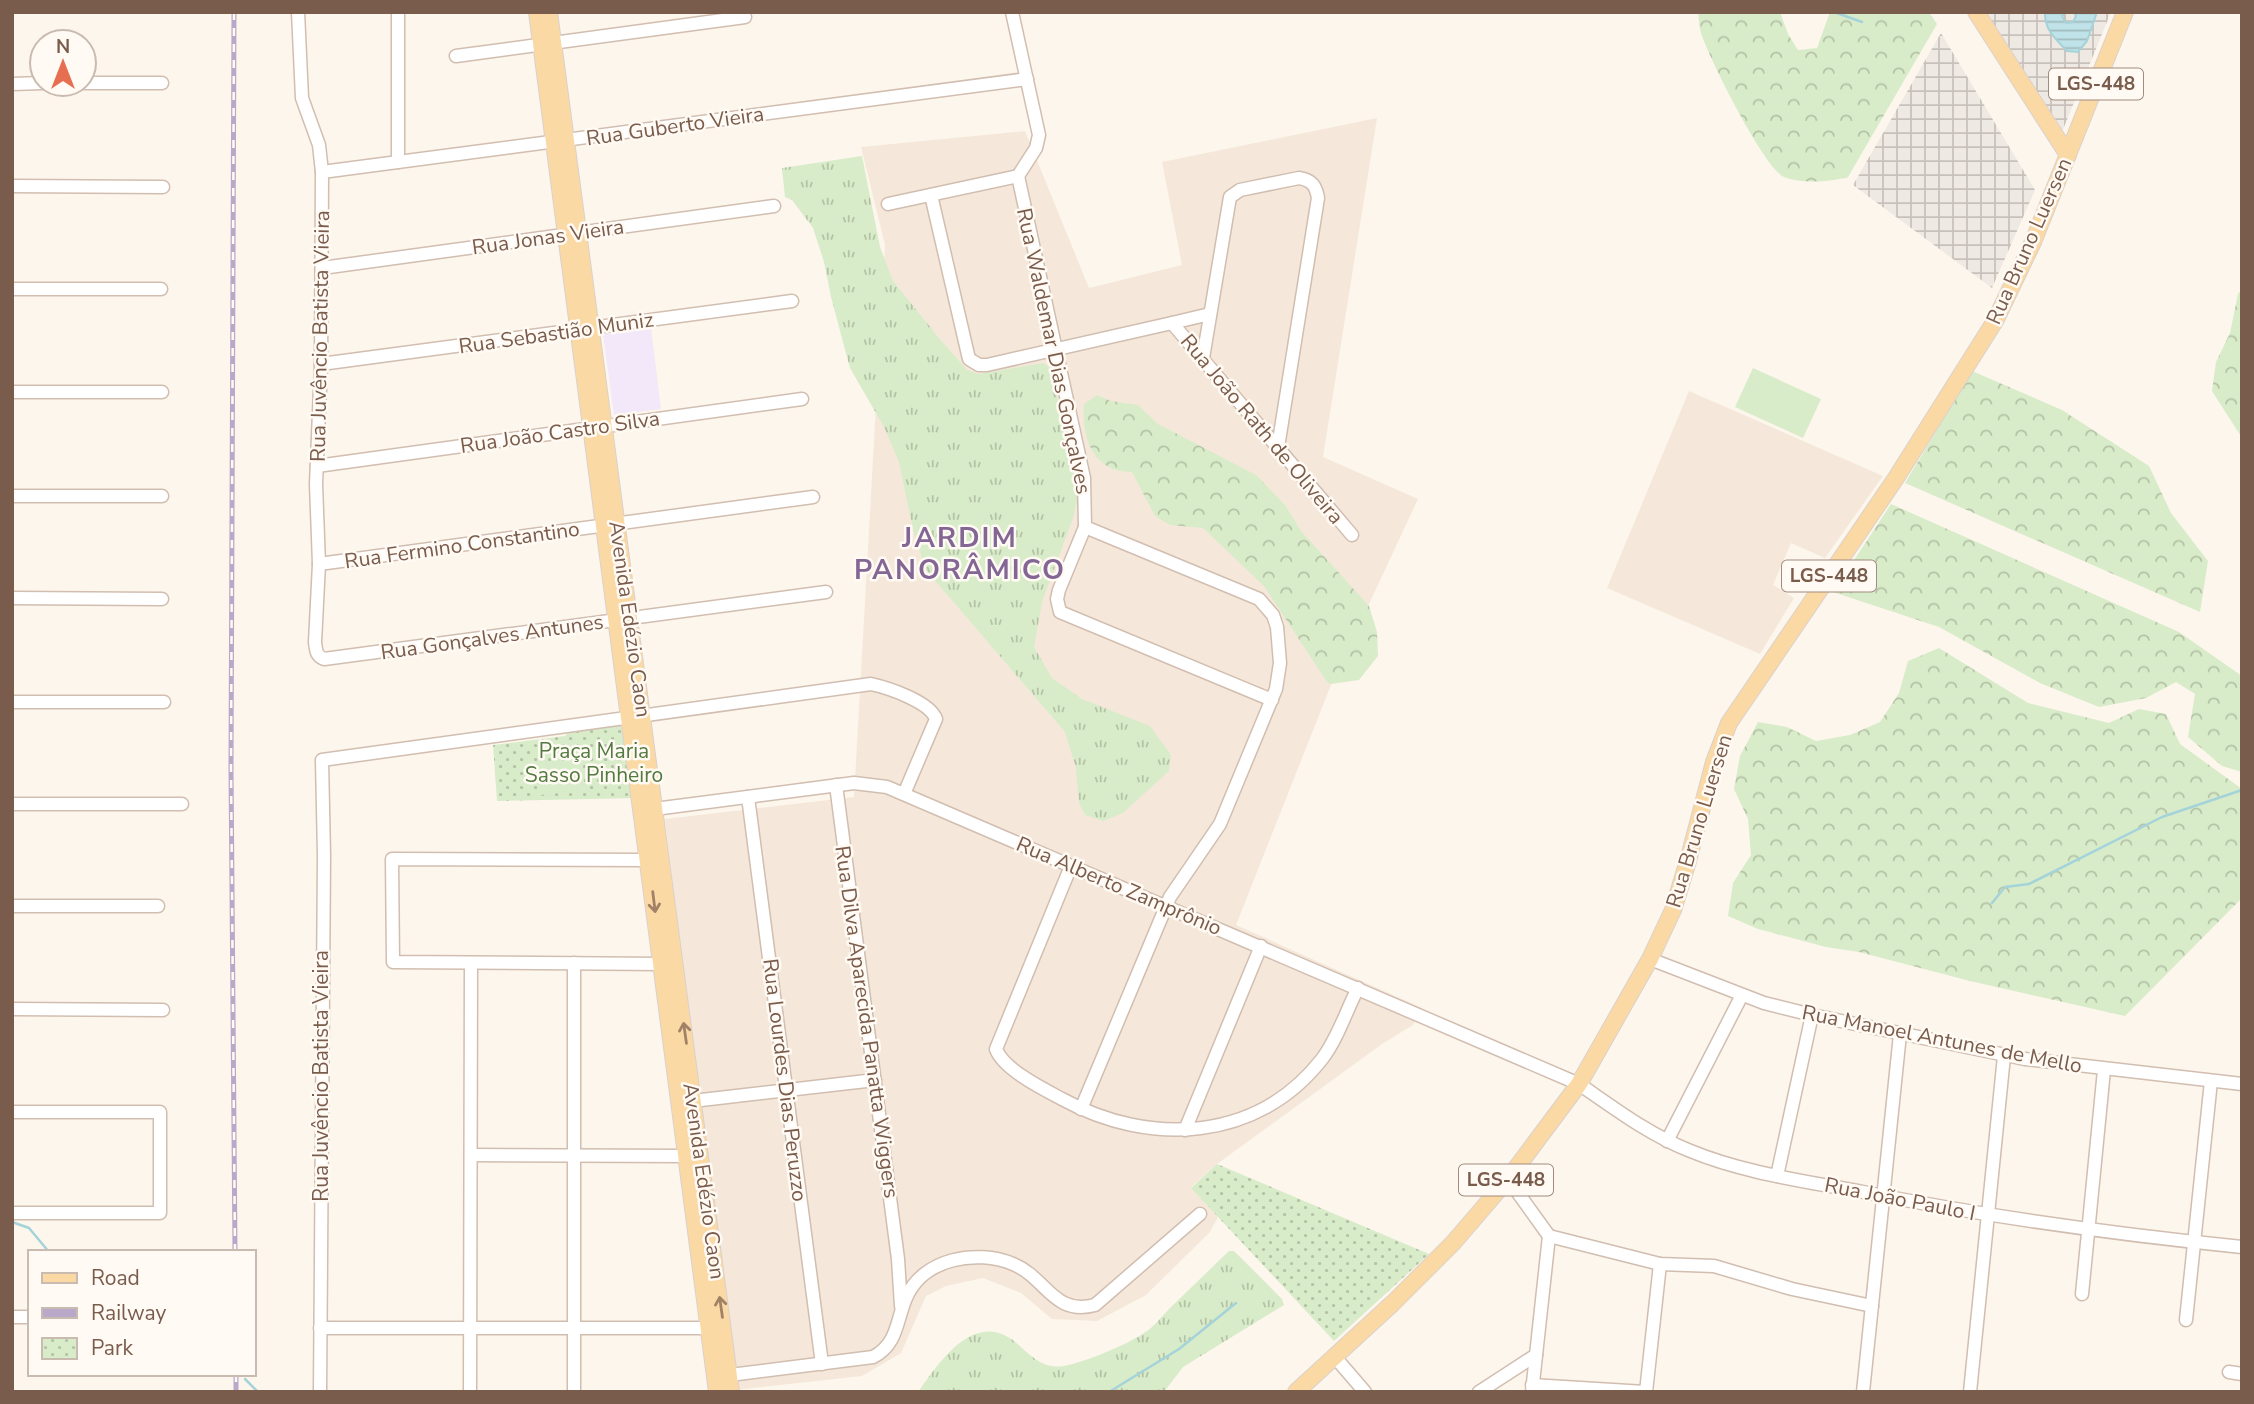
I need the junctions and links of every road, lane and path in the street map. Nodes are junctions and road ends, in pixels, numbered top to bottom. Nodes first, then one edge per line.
1 (298, 12) edge
2 (398, 12) edge
3 (537, 12) edge
4 (549, 12) edge
5 (1012, 12) edge
6 (1976, 12) edge
7 (2125, 12) edge
8 (745, 17) dead end
9 (547, 44) junction
10 (456, 56) dead end
11 (1027, 79) junction
12 (98, 83) edge
13 (162, 83) dead end
14 (560, 141) junction
15 (2068, 155) junction
16 (398, 162) junction
17 (322, 172) junction
18 (1018, 176) junction
19 (12, 186) edge
20 (163, 187) dead end
21 (931, 195) junction
22 (888, 204) dead end
23 (774, 206) dead end
24 (572, 234) junction
25 (322, 268) junction
26 (12, 289) edge
27 (160, 289) dead end
28 (792, 301) dead end
29 (1210, 314) junction
30 (1172, 323) junction
31 (585, 329) junction
32 (1055, 350) junction
33 (1202, 358) junction
34 (321, 364) junction
35 (12, 392) edge
36 (162, 392) dead end
37 (802, 399) dead end
38 (598, 427) junction
39 (1278, 447) junction
40 (317, 466) junction
41 (12, 496) edge
42 (162, 496) dead end
43 (813, 497) dead end
44 (611, 525) junction
45 (1085, 527) junction
46 (1352, 535) dead end
47 (320, 564) junction
48 (826, 592) dead end
49 (12, 598) edge
50 (162, 599) dead end
51 (623, 619) junction
52 (324, 659) joint
53 (1272, 700) junction
54 (12, 702) edge
55 (164, 702) dead end
56 (636, 716) junction
57 (836, 785) junction
58 (904, 794) junction
59 (748, 797) junction
60 (12, 804) edge
61 (182, 804) dead end
62 (648, 809) junction
63 (648, 860) junction
64 (1071, 866) junction
65 (12, 906) edge
66 (158, 906) dead end
67 (1166, 906) junction
68 (1261, 946) junction
69 (1650, 959) junction
70 (471, 963) junction
71 (574, 963) junction
72 (662, 964) junction
73 (1358, 988) junction
74 (1742, 995) junction
75 (12, 1009) edge
76 (163, 1010) dead end
77 (1812, 1016) junction
78 (1900, 1034) junction
79 (2004, 1056) junction
80 (2104, 1070) junction
81 (875, 1080) junction
82 (2211, 1081) junction
83 (1579, 1084) junction
84 (2242, 1084) edge
85 (786, 1091) junction
86 (687, 1102) junction
87 (1081, 1109) junction
88 (12, 1112) edge
89 (1185, 1130) junction
90 (1667, 1141) junction
91 (471, 1155) junction
92 (574, 1156) junction
93 (687, 1156) junction
94 (1777, 1176) junction
95 (1507, 1179) junction
96 (1883, 1196) junction
97 (12, 1213) edge
98 (1200, 1214) dead end
99 (1988, 1215) junction
100 (2088, 1231) junction
101 (1549, 1236) junction
102 (2194, 1242) junction
103 (2242, 1247) edge
104 (898, 1259) junction
105 (1660, 1264) junction
106 (918, 1281) junction
107 (2082, 1294) dead end
108 (1872, 1307) junction
109 (901, 1310) junction
110 (2186, 1320) dead end
111 (320, 1328) junction
112 (470, 1328) junction
113 (574, 1328) junction
114 (710, 1328) junction
115 (1536, 1355) junction
116 (1335, 1356) junction
117 (822, 1364) junction
118 (724, 1384) edge
119 (1532, 1388) edge
120 (320, 1392) edge
121 (470, 1392) edge
122 (574, 1392) edge
123 (1296, 1392) edge
124 (1365, 1392) edge
125 (1479, 1392) edge
126 (1645, 1392) edge
127 (1863, 1392) edge
128 (1970, 1392) edge

1 - 17 street, Rua Juvêncio Batista Vieira
2 - 16 street
3 - 9 main road, Avenida Edézio Caon
4 - 9 main road, Avenida Edézio Caon
5 - 11 street
6 - 15 main road
7 - 15 main road, Rua Bruno Luersen / LGS-448
8 - 9 street
9 - 10 street
9 - 14 main road, Avenida Edézio Caon
11 - 14 street, Rua Guberto Vieira
11 - 18 street
12 - 13 street
14 - 16 street, Rua Guberto Vieira
14 - 24 main road, Avenida Edézio Caon
15 - 69 main road, Rua Bruno Luersen / LGS-448
16 - 17 street, Rua Guberto Vieira
17 - 25 street, Rua Juvêncio Batista Vieira
18 - 21 street
18 - 32 street, Rua Waldemar Dias Gonçalves
19 - 20 street
21 - 22 street
21 - 32 street, Rua João Rath de Oliveira
23 - 24 street, Rua Jonas Vieira
24 - 25 street, Rua Jonas Vieira
24 - 31 main road, Avenida Edézio Caon
25 - 34 street, Rua Juvêncio Batista Vieira
26 - 27 street
28 - 31 street, Rua Sebastião Muniz
29 - 30 street
29 - 33 street
29 - 39 street
30 - 32 street, Rua João Rath de Oliveira
30 - 33 street, Rua João Rath de Oliveira
31 - 34 street, Rua Sebastião Muniz
31 - 38 main road, Avenida Edézio Caon
32 - 45 street, Rua Waldemar Dias Gonçalves
33 - 39 street, Rua João Rath de Oliveira
34 - 40 street, Rua Juvêncio Batista Vieira
35 - 36 street
37 - 38 street, Rua João Castro Silva
38 - 40 street, Rua João Castro Silva
38 - 44 main road, Avenida Edézio Caon
39 - 46 street, Rua João Rath de Oliveira
40 - 47 street, Rua Juvêncio Batista Vieira
41 - 42 street
43 - 44 street, Rua Fermino Constantino
44 - 47 street, Rua Fermino Constantino
44 - 51 main road, Avenida Edézio Caon
45 - 53 street
45 - 53 street, Rua Waldemar Dias Gonçalves
47 - 52 street, Rua Juvêncio Batista Vieira
48 - 51 street, Rua Gonçalves Antunes
49 - 50 street
51 - 52 street, Rua Gonçalves Antunes
51 - 56 main road, Avenida Edézio Caon
53 - 67 street
54 - 55 street
56 - 58 street
56 - 62 main road, Avenida Edézio Caon
56 - 111 street, Rua Juvêncio Batista Vieira
57 - 58 street, Rua Alberto Zamprônio
57 - 59 street, Rua Alberto Zamprônio
57 - 81 street, Rua Dilva Aparecida Panatta Wiggers
58 - 64 street, Rua Alberto Zamprônio
59 - 62 street, Rua Alberto Zamprônio
59 - 85 street, Rua Lourdes Dias Peruzzo
60 - 61 street
62 - 63 main road, Avenida Edézio Caon
86 -> 62 main road, Avenida Edézio Caon
63 - 70 street
63 -> 72 main road, Avenida Edézio Caon
64 - 67 street, Rua Alberto Zamprônio
64 - 87 street
65 - 66 street
67 - 68 street, Rua Alberto Zamprônio
67 - 87 street
68 - 73 street, Rua Alberto Zamprônio
68 - 89 street
69 - 74 street, Rua Manoel Antunes de Mello
69 - 83 main road, Rua Bruno Luersen / LGS-448
70 - 71 street
70 - 91 street
71 - 72 street
71 - 92 street
72 - 86 main road, Avenida Edézio Caon
73 - 83 street, Rua Alberto Zamprônio
73 - 89 street
74 - 77 street, Rua Manoel Antunes de Mello
74 - 90 street
75 - 76 street
77 - 78 street, Rua Manoel Antunes de Mello
77 - 94 street
78 - 79 street, Rua Manoel Antunes de Mello
78 - 96 street
79 - 80 street, Rua Manoel Antunes de Mello
79 - 99 street
80 - 82 street, Rua Manoel Antunes de Mello
80 - 100 street
81 - 85 street
81 - 104 street, Rua Dilva Aparecida Panatta Wiggers
82 - 84 street, Rua Manoel Antunes de Mello
82 - 102 street
83 - 90 street, Rua João Paulo I
83 - 95 main road, Rua Bruno Luersen / LGS-448
85 - 86 street
85 - 117 street, Rua Lourdes Dias Peruzzo
86 - 93 main road, Avenida Edézio Caon
118 -> 86 main road, Avenida Edézio Caon
87 - 89 street
88 - 97 street
90 - 94 street, Rua João Paulo I
91 - 92 street
91 - 112 street
92 - 93 street
92 - 113 street
93 - 114 main road, Avenida Edézio Caon
94 - 96 street, Rua João Paulo I
95 - 101 street
95 - 116 main road, Rua Bruno Luersen / LGS-448
96 - 99 street, Rua João Paulo I
96 - 108 street
98 - 106 street
99 - 100 street, Rua João Paulo I
99 - 128 street
100 - 102 street, Rua João Paulo I
100 - 107 street
101 - 105 street
101 - 115 street
102 - 103 street, Rua João Paulo I
102 - 110 street
104 - 106 street
104 - 109 street, Rua Dilva Aparecida Panatta Wiggers
105 - 108 street
105 - 126 street
106 - 109 street
108 - 127 street
109 - 117 street
111 - 112 street
111 - 120 street, Rua Juvêncio Batista Vieira
112 - 113 street
112 - 121 street
113 - 114 street
113 - 122 street
114 - 118 main road, Avenida Edézio Caon
115 - 119 street
115 - 125 street
116 - 123 main road, Rua Bruno Luersen / LGS-448
116 - 124 street
117 - 118 street
119 - 126 street

